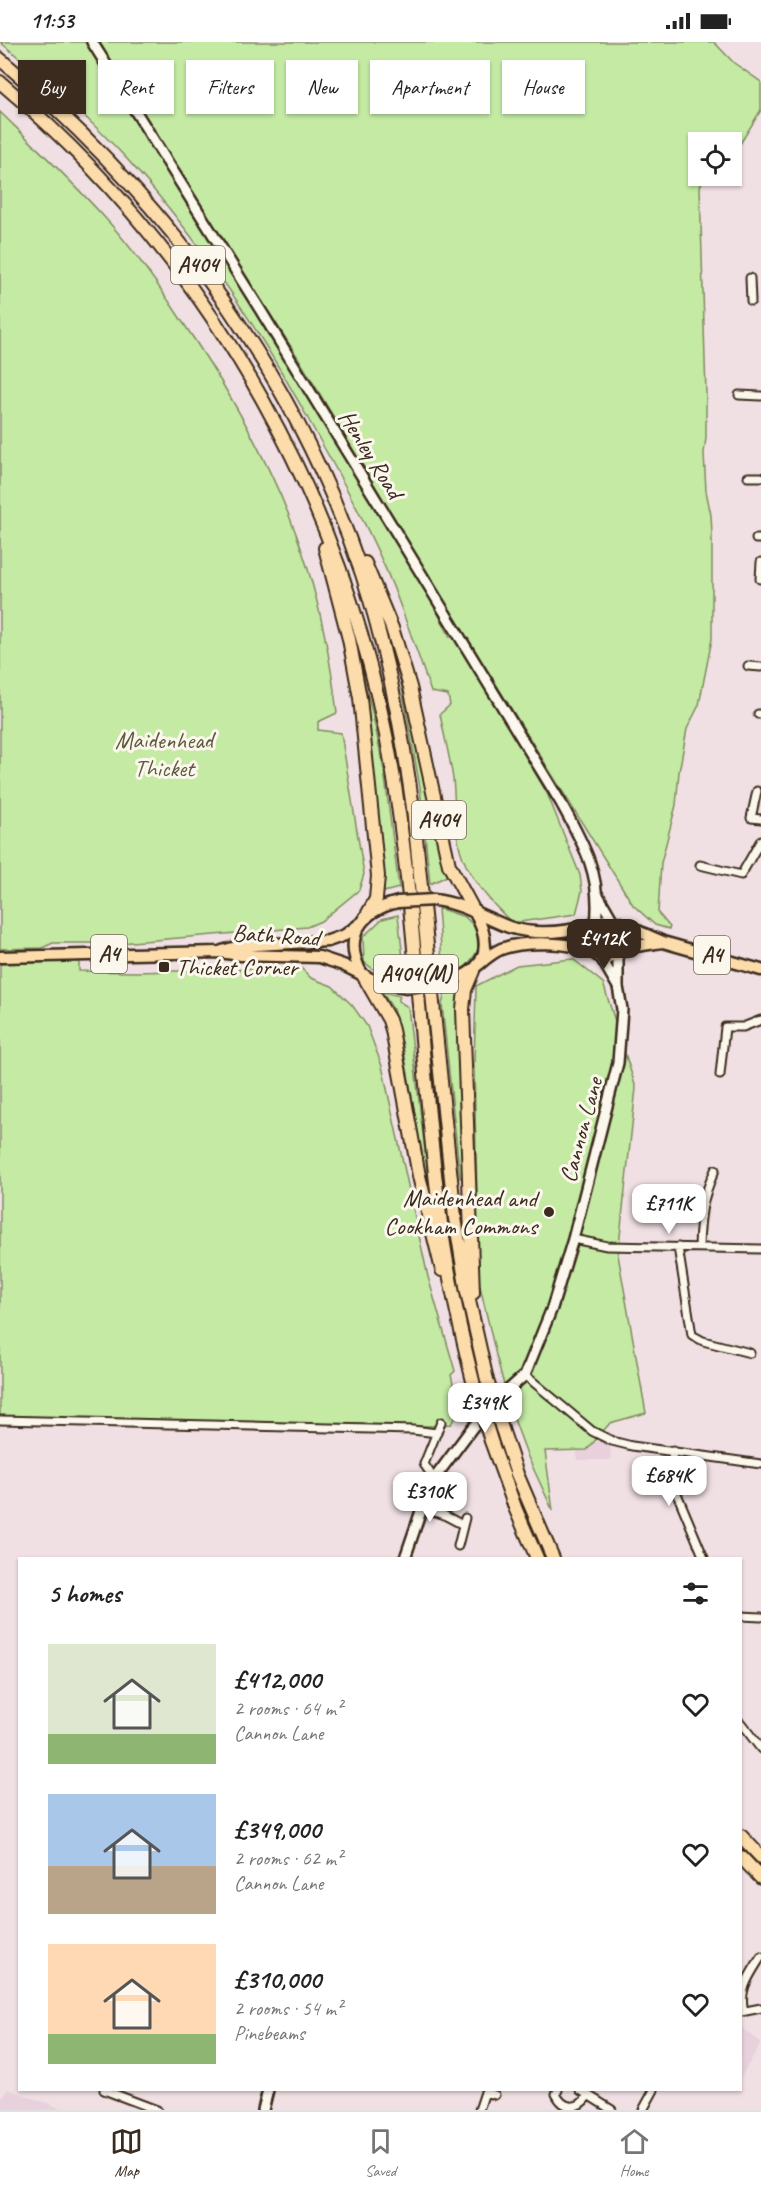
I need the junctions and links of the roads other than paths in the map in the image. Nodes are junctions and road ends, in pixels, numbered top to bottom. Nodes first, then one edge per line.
1 (92, 42) edge
2 (0, 59) edge
3 (0, 82) edge
4 (750, 278) dead end
5 (750, 291) junction
6 (761, 291) edge
7 (752, 301) dead end
8 (739, 395) dead end
9 (761, 396) edge
10 (761, 477) edge
11 (747, 478) dead end
12 (310, 494) junction
13 (339, 514) junction
14 (761, 562) edge
15 (760, 579) edge
16 (748, 666) dead end
17 (761, 667) edge
18 (757, 791) dead end
19 (761, 819) edge
20 (761, 840) edge
21 (700, 865) dead end
22 (597, 895) junction
23 (474, 911) junction
24 (363, 920) junction
25 (615, 922) junction
26 (595, 924) junction
27 (663, 942) junction
28 (219, 952) junction
29 (620, 953) junction
30 (597, 954) junction
31 (0, 957) edge
32 (475, 968) junction
33 (761, 970) edge
34 (363, 975) junction
35 (618, 987) junction
36 (761, 1020) edge
37 (720, 1075) dead end
38 (715, 1170) dead end
39 (573, 1239) junction
40 (678, 1247) junction
41 (699, 1247) junction
42 (761, 1249) edge
43 (458, 1320) junction
44 (473, 1321) junction
45 (750, 1353) dead end
46 (525, 1375) junction
47 (0, 1420) edge
48 (441, 1422) dead end
49 (437, 1433) junction
50 (674, 1451) junction
51 (761, 1464) edge
52 (434, 1479) junction
53 (422, 1508) junction
54 (458, 1546) dead end
55 (405, 1557) edge
56 (537, 1557) edge
57 (553, 1557) edge
58 (704, 1557) edge
59 (742, 1616) edge
60 (761, 1617) edge
61 (742, 1724) edge
62 (761, 1748) edge
63 (742, 1837) edge
64 (761, 1857) edge
65 (742, 1858) edge
66 (761, 1878) edge
67 (761, 1957) edge
68 (742, 1996) edge
69 (761, 2007) edge
70 (742, 2012) edge
71 (107, 2091) edge
72 (268, 2091) edge
73 (558, 2091) edge
74 (581, 2091) edge
75 (653, 2091) edge
76 (495, 2095) dead end
77 (588, 2096) junction
78 (157, 2110) edge
79 (263, 2110) edge
80 (479, 2110) edge
81 (612, 2110) edge
82 (643, 2110) edge

1 - 22 street, Henley Road
2 - 13 highway, A404
3 - 12 highway, A404
4 - 5 street
5 - 6 street
5 - 7 street
8 - 9 street
10 - 11 street
12 - 24 highway, A404
12 - 43 highway, A404(M)
13 - 23 highway, A404
13 - 44 highway, A404(M)
14 - 15 street
16 - 17 street
18 - 19 street
20 - 21 street
22 - 25 street, Henley Road
22 - 26 street, Henley Road
23 - 24 main road, bridge
23 - 26 main road
23 - 32 main road
24 - 28 main road, Bath Road / A4
24 - 34 main road
25 - 26 main road
25 - 27 main road, A4
25 - 29 main road
26 - 30 main road
27 - 29 main road, A4
27 - 33 main road, A4
28 - 31 main road, Bath Road / A4
28 - 34 main road, Bath Road / A4
29 - 30 main road
29 - 35 street, Cannon Lane
30 - 32 main road
30 - 35 street, Cannon Lane
32 - 34 main road, bridge
32 - 44 highway, A404(M)
34 - 43 highway, A404(M)
35 - 39 street, Cannon Lane
36 - 37 street
38 - 41 street
39 - 40 street
39 - 46 street, Cannon Lane
40 - 41 street
40 - 45 street
41 - 42 street
43 - 56 highway, A404(M), bridge
44 - 57 highway, A404(M), bridge
46 - 50 street
46 - 52 street, Cannon Lane
47 - 49 street
48 - 49 street
49 - 52 street
50 - 51 street
50 - 58 street
52 - 53 street, Cannon Lane
53 - 54 street
53 - 55 street, Cannon Lane
59 - 60 street
61 - 62 street
63 - 64 highway
65 - 66 highway
67 - 68 street
69 - 70 street
71 - 78 street
72 - 79 street
73 - 77 street
74 - 77 street
75 - 82 street
76 - 80 street
77 - 81 street

